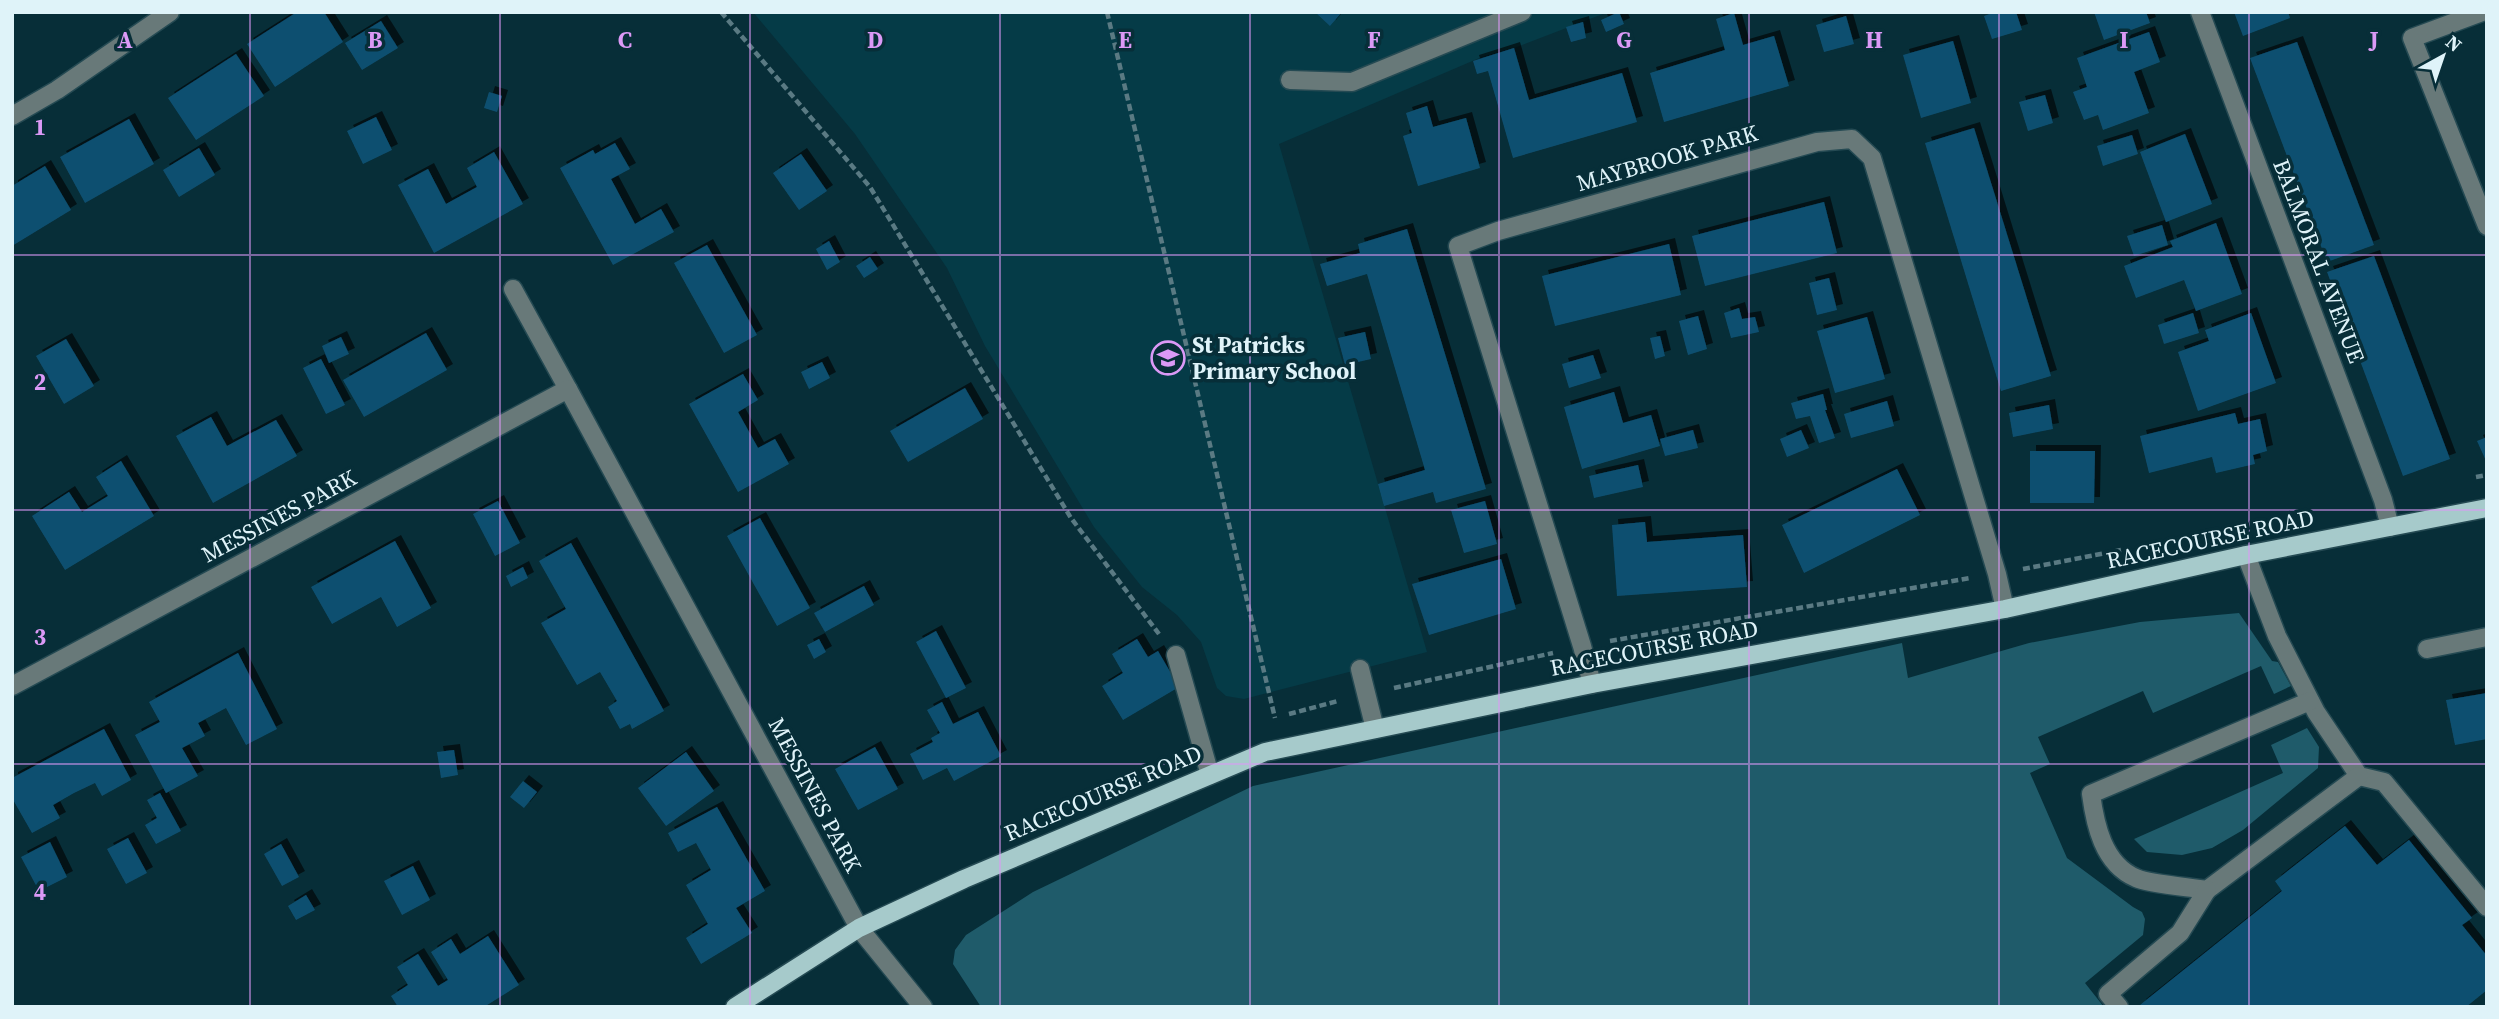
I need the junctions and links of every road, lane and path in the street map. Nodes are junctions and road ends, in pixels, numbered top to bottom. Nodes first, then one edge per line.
1 (170, 12) edge
2 (722, 12) edge
3 (1107, 12) edge
4 (1522, 12) edge
5 (2200, 12) edge
6 (2482, 12) edge
7 (1290, 80) dead end
8 (12, 116) edge
9 (2487, 226) edge
10 (513, 289) dead end
11 (568, 389) junction
12 (2487, 475) edge
13 (2474, 478) dead end
14 (2487, 508) edge
15 (2390, 527) junction
16 (2130, 548) dead end
17 (2246, 555) junction
18 (1997, 573) junction
19 (2005, 608) junction
20 (2487, 637) edge
21 (1583, 646) junction
22 (2427, 649) dead end
23 (1175, 655) joint
24 (1360, 669) dead end
25 (1592, 684) junction
26 (12, 686) edge
27 (1366, 694) junction
28 (2310, 701) junction
29 (1288, 714) dead end
30 (1263, 722) dead end
31 (1375, 729) junction
32 (1210, 775) junction
33 (2358, 776) junction
34 (2207, 890) junction
35 (2487, 907) edge
36 (859, 928) junction
37 (735, 1007) edge
38 (923, 1007) edge
39 (2119, 1007) edge

1 - 8 street
2 - 23 path
3 - 30 path
4 - 7 street
5 - 15 street, BALMORAL AVENUE
6 - 9 street
10 - 11 street, MESSINES PARK
11 - 26 street, MESSINES PARK
11 - 36 street, MESSINES PARK
12 - 13 path
14 - 15 main road, RACECOURSE ROAD
15 - 17 main road, RACECOURSE ROAD
16 - 18 path
17 - 19 main road, RACECOURSE ROAD
17 - 28 street
18 - 19 street, MAYBROOK PARK
18 - 21 path
18 - 21 street, MAYBROOK PARK
19 - 25 main road, RACECOURSE ROAD
20 - 22 street
21 - 25 street, MAYBROOK PARK
21 - 27 path
23 - 32 street
24 - 27 street
25 - 31 main road, RACECOURSE ROAD
27 - 29 path
27 - 31 street
28 - 33 street
28 - 34 street
31 - 32 main road, RACECOURSE ROAD
32 - 36 main road, RACECOURSE ROAD
33 - 34 street
33 - 35 street
34 - 39 street
36 - 37 main road, RACECOURSE ROAD
36 - 38 street

